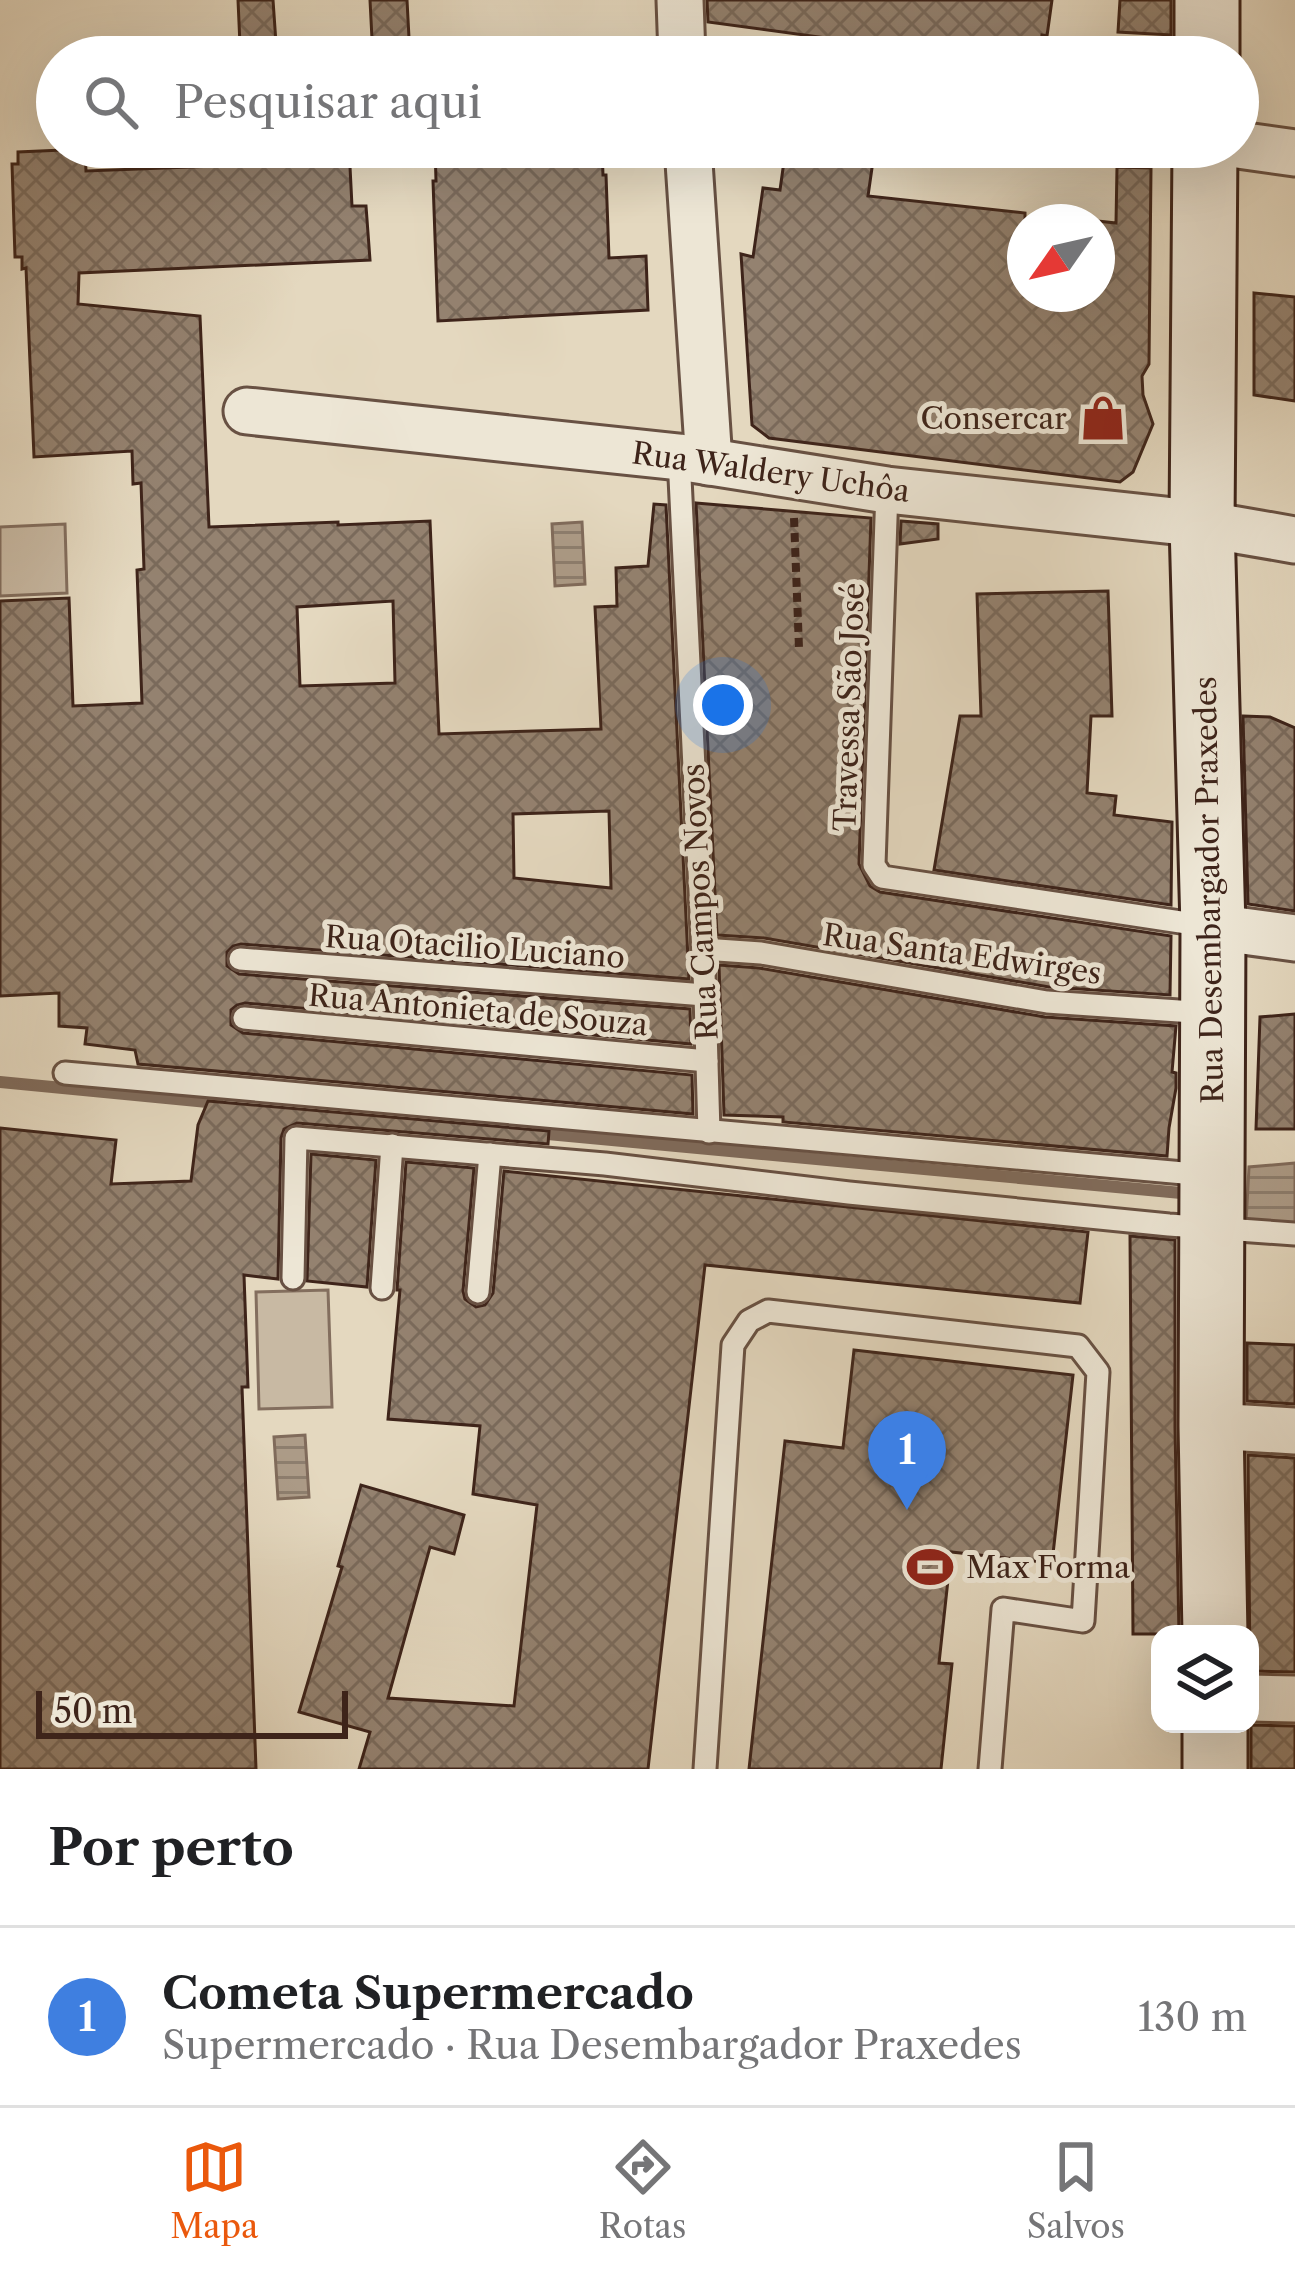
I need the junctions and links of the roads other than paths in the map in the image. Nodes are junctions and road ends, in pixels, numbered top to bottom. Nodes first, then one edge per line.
1 (680, 0) edge
2 (1207, 0) edge
3 (681, 36) edge
4 (1207, 36) edge
5 (1259, 148) edge
6 (1295, 154) edge
7 (688, 168) edge
8 (1205, 168) edge
9 (247, 411) dead end
10 (694, 459) junction
11 (887, 490) junction
12 (1202, 524) junction
13 (1295, 540) edge
14 (1213, 926) junction
15 (1295, 938) edge
16 (703, 949) junction
17 (240, 959) dead end
18 (706, 995) junction
19 (1212, 1014) junction
20 (244, 1018) dead end
21 (707, 1061) junction
22 (65, 1073) dead end
23 (709, 1132) junction
24 (392, 1145) junction
25 (490, 1154) junction
26 (1212, 1197) junction
27 (1295, 1234) edge
28 (293, 1278) dead end
29 (382, 1288) dead end
30 (478, 1292) dead end
31 (1211, 1426) junction
32 (1295, 1431) edge
33 (1215, 1625) edge
34 (1259, 1698) edge
35 (1295, 1699) edge
36 (1215, 1733) edge
37 (706, 1769) edge
38 (990, 1769) edge
39 (1215, 1769) edge

1 - 3 street
2 - 4 street
5 - 6 street
7 - 10 street, Rua Campos Novos
8 - 12 street, Rua Desembargador Praxedes
9 - 10 street, Rua Waldery Uchôa
10 - 11 street, Rua Waldery Uchôa
10 - 16 lane, Rua Campos Novos
11 - 12 street, Rua Waldery Uchôa
11 - 14 lane, Travessa São José
12 - 13 street, Rua Waldery Uchôa
12 - 14 street, Rua Desembargador Praxedes
14 - 15 street
14 - 19 street, Rua Desembargador Praxedes
16 - 18 lane, Rua Campos Novos
16 - 19 lane, Rua Santa Edwirges
17 - 18 lane, Rua Otacilio Luciano
18 - 21 lane, Rua Campos Novos
19 - 26 street, Rua Desembargador Praxedes
20 - 21 lane, Rua Antonieta de Souza
21 - 23 lane, Rua Campos Novos
22 - 23 lane
23 - 26 lane
24 - 25 lane
24 - 28 lane
24 - 29 lane
25 - 26 lane
25 - 30 lane
26 - 27 lane
26 - 31 street, Rua Desembargador Praxedes
31 - 32 street
31 - 33 street, Rua Desembargador Praxedes
34 - 35 street
36 - 39 street
37 - 38 lane

